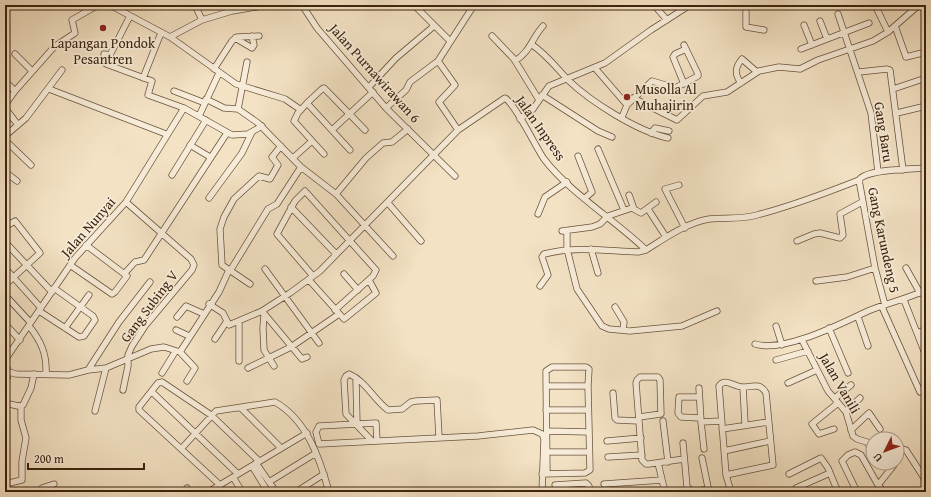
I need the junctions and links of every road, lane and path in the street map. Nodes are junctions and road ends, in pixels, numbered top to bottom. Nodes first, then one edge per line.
1 (98, 5) edge
2 (110, 5) edge
3 (195, 5) edge
4 (268, 5) edge
5 (302, 5) edge
6 (414, 5) edge
7 (474, 5) edge
8 (654, 5) edge
9 (690, 5) edge
10 (746, 5) edge
11 (875, 5) edge
12 (918, 5) edge
13 (838, 14) dead end
14 (130, 16) junction
15 (202, 20) junction
16 (667, 20) junction
17 (820, 21) dead end
18 (868, 24) dead end
19 (804, 25) dead end
20 (434, 26) junction
21 (543, 26) dead end
22 (895, 26) junction
23 (764, 30) dead end
24 (888, 32) junction
25 (161, 33) junction
26 (844, 34) junction
27 (252, 36) junction
28 (259, 36) dead end
29 (492, 36) dead end
30 (170, 37) junction
31 (235, 38) junction
32 (827, 39) junction
33 (450, 41) junction
34 (531, 44) junction
35 (812, 45) junction
36 (801, 49) dead end
37 (850, 50) junction
38 (926, 52) edge
39 (15, 54) dead end
40 (104, 54) dead end
41 (438, 61) junction
42 (515, 61) junction
43 (246, 62) dead end
44 (106, 64) dead end
45 (595, 68) junction
46 (62, 70) dead end
47 (32, 71) junction
48 (216, 71) junction
49 (758, 72) junction
50 (859, 72) junction
51 (143, 78) junction
52 (567, 78) junction
53 (926, 78) edge
54 (5, 81) edge
55 (741, 83) junction
56 (684, 84) junction
57 (243, 86) junction
58 (369, 87) junction
59 (49, 89) junction
60 (893, 89) junction
61 (15, 91) junction
62 (174, 91) dead end
63 (373, 92) junction
64 (541, 98) junction
65 (633, 98) junction
66 (205, 101) junction
67 (307, 103) junction
68 (627, 105) junction
69 (5, 106) edge
70 (926, 106) edge
71 (184, 108) junction
72 (386, 108) junction
73 (238, 109) junction
74 (301, 110) junction
75 (897, 113) junction
76 (349, 114) junction
77 (199, 116) junction
78 (622, 117) junction
79 (520, 119) junction
80 (206, 120) junction
81 (18, 125) junction
82 (262, 126) junction
83 (408, 129) junction
84 (332, 130) junction
85 (365, 130) dead end
86 (458, 130) junction
87 (669, 131) dead end
88 (227, 132) junction
89 (252, 132) junction
90 (651, 133) junction
91 (166, 134) junction
92 (5, 136) edge
93 (612, 137) dead end
94 (668, 138) dead end
95 (5, 140) edge
96 (312, 141) junction
97 (190, 145) junction
98 (281, 146) junction
99 (598, 149) dead end
100 (350, 150) dead end
101 (324, 154) dead end
102 (434, 154) junction
103 (578, 156) dead end
104 (210, 158) junction
105 (293, 158) junction
106 (31, 165) dead end
107 (301, 166) junction
108 (926, 168) edge
109 (903, 170) junction
110 (5, 172) edge
111 (878, 172) junction
112 (172, 175) dead end
113 (455, 176) dead end
114 (859, 180) junction
115 (17, 181) dead end
116 (567, 182) junction
117 (679, 185) dead end
118 (336, 194) junction
119 (629, 195) dead end
120 (209, 198) dead end
121 (586, 198) junction
122 (126, 202) junction
123 (388, 202) junction
124 (656, 202) dead end
125 (862, 202) junction
126 (291, 208) junction
127 (634, 209) junction
128 (648, 209) junction
129 (624, 210) junction
130 (538, 214) dead end
131 (608, 216) junction
132 (365, 225) junction
133 (5, 227) edge
134 (685, 228) junction
135 (161, 234) junction
136 (666, 237) junction
137 (351, 241) junction
138 (421, 241) dead end
139 (797, 241) dead end
140 (5, 242) edge
141 (86, 245) junction
142 (567, 249) junction
143 (591, 249) junction
144 (646, 250) junction
145 (336, 254) junction
146 (393, 256) dead end
147 (70, 265) junction
148 (26, 266) junction
149 (5, 268) edge
150 (875, 268) junction
151 (906, 268) dead end
152 (264, 269) dead end
153 (230, 270) junction
154 (598, 273) dead end
155 (124, 274) junction
156 (344, 274) dead end
157 (13, 278) junction
158 (311, 278) junction
159 (369, 280) junction
160 (150, 282) dead end
161 (816, 282) dead end
162 (250, 284) dead end
163 (5, 285) edge
164 (540, 286) dead end
165 (53, 290) junction
166 (358, 290) junction
167 (926, 290) edge
168 (920, 293) junction
169 (89, 294) dead end
170 (5, 295) edge
171 (284, 297) junction
172 (904, 300) junction
173 (209, 304) junction
174 (80, 306) junction
175 (884, 306) junction
176 (616, 307) dead end
177 (40, 309) junction
178 (717, 311) dead end
179 (337, 312) junction
180 (263, 313) junction
181 (204, 314) junction
182 (177, 317) dead end
183 (858, 317) junction
184 (226, 321) junction
185 (238, 322) junction
186 (5, 324) edge
187 (30, 324) junction
188 (776, 326) dead end
189 (65, 328) junction
190 (829, 328) junction
191 (926, 329) edge
192 (176, 330) dead end
193 (623, 330) junction
194 (311, 333) junction
195 (918, 333) junction
196 (189, 336) junction
197 (215, 339) dead end
198 (20, 340) junction
199 (802, 340) junction
200 (319, 342) dead end
201 (755, 344) dead end
202 (782, 345) junction
203 (868, 346) dead end
204 (291, 347) junction
205 (808, 351) junction
206 (177, 352) junction
207 (6, 356) edge
208 (926, 356) edge
209 (269, 357) junction
210 (307, 357) dead end
211 (128, 359) junction
212 (776, 360) dead end
213 (239, 361) dead end
214 (5, 364) edge
215 (274, 366) dead end
216 (106, 368) junction
217 (248, 368) dead end
218 (88, 370) junction
219 (817, 370) junction
220 (9, 372) junction
221 (162, 373) dead end
222 (848, 373) dead end
223 (34, 374) junction
224 (46, 374) junction
225 (356, 380) junction
226 (187, 381) dead end
227 (788, 383) dead end
228 (5, 384) edge
229 (850, 385) dead end
230 (547, 386) junction
231 (588, 386) junction
232 (742, 387) junction
233 (699, 388) dead end
234 (123, 390) dead end
235 (152, 392) junction
236 (920, 392) dead end
237 (613, 393) dead end
238 (699, 397) junction
239 (834, 398) junction
240 (860, 398) dead end
241 (5, 403) edge
242 (838, 403) junction
243 (21, 406) junction
244 (242, 408) junction
245 (546, 410) junction
246 (588, 410) junction
247 (95, 411) dead end
248 (846, 412) junction
249 (211, 415) junction
250 (639, 419) junction
251 (701, 420) junction
252 (663, 421) dead end
253 (721, 421) junction
254 (768, 422) junction
255 (356, 424) junction
256 (745, 424) junction
257 (722, 429) junction
258 (834, 429) dead end
259 (851, 430) junction
260 (880, 430) dead end
261 (548, 431) junction
262 (589, 432) junction
263 (307, 433) junction
264 (196, 434) junction
265 (439, 437) junction
266 (641, 438) junction
267 (374, 441) junction
268 (607, 441) dead end
269 (770, 441) junction
270 (865, 441) edge
271 (683, 443) dead end
272 (281, 448) junction
273 (181, 449) junction
274 (704, 449) dead end
275 (905, 450) edge
276 (724, 451) junction
277 (548, 452) junction
278 (589, 452) junction
279 (316, 453) junction
280 (642, 455) junction
281 (608, 457) dead end
282 (702, 458) dead end
283 (684, 459) junction
284 (668, 462) junction
285 (256, 463) junction
286 (658, 463) junction
287 (889, 471) edge
288 (544, 473) junction
289 (830, 473) junction
290 (324, 474) junction
291 (789, 474) dead end
292 (726, 475) junction
293 (236, 476) junction
294 (662, 480) junction
295 (926, 481) edge
296 (269, 482) junction
297 (5, 484) edge
298 (54, 484) dead end
299 (604, 484) dead end
300 (878, 485) junction
301 (218, 488) edge
302 (796, 488) dead end
303 (838, 490) edge
304 (708, 491) edge
305 (39, 492) edge
306 (208, 492) edge
307 (242, 492) edge
308 (268, 492) edge
309 (276, 492) edge
310 (296, 492) edge
311 (329, 492) edge
312 (542, 492) edge
313 (555, 492) edge
314 (589, 492) edge
315 (665, 492) edge
316 (693, 492) edge
317 (696, 492) edge
318 (731, 492) edge
319 (830, 492) edge
320 (857, 492) edge
321 (884, 492) edge

1 - 47 street
2 - 14 street
3 - 15 street
4 - 15 street
5 - 58 street, Jalan Purnawirawan 6
6 - 20 street
7 - 33 street
8 - 16 street
9 - 16 street
10 - 23 street
11 - 24 street
12 - 22 street
13 - 26 street, Gang Baru
14 - 25 street
14 - 40 street
15 - 30 street
16 - 45 street
17 - 32 street
18 - 26 street
19 - 35 street
20 - 33 street
20 - 58 street
21 - 34 street
22 - 24 street
22 - 38 street
24 - 37 street
25 - 30 street
25 - 51 street
26 - 32 street
26 - 37 street, Gang Baru
27 - 28 street
27 - 31 street
27 - 31 street
29 - 42 street
30 - 48 street
31 - 48 street
32 - 35 street
33 - 41 street
34 - 42 street
34 - 52 street
35 - 36 street
37 - 49 street
37 - 50 street, Gang Baru
39 - 47 street
41 - 72 street
41 - 86 street
42 - 64 street
43 - 57 street
44 - 51 street
45 - 52 street
45 - 68 street
46 - 59 street
47 - 61 street
48 - 57 street
48 - 66 street
49 - 55 street
49 - 55 street
50 - 60 street
50 - 111 street, Gang Baru
51 - 71 street
52 - 64 street
52 - 78 street
53 - 60 street
54 - 61 street
55 - 65 street
56 - 56 street
56 - 65 street
57 - 73 street
57 - 74 street
58 - 63 street, Jalan Purnawirawan 6
59 - 81 street
59 - 91 street
60 - 75 street
61 - 69 street
62 - 66 street
63 - 72 street, Jalan Purnawirawan 6
63 - 76 street
64 - 79 street
64 - 93 street
65 - 68 street
66 - 73 street
66 - 77 street
67 - 74 street
67 - 76 street
67 - 84 street
68 - 78 street
69 - 81 street
70 - 75 street
71 - 77 street
71 - 91 street, Jalan Nunyai
72 - 83 street, Jalan Purnawirawan 6
73 - 82 street
74 - 96 street
75 - 109 street
76 - 84 street
76 - 85 street
77 - 80 street
78 - 90 street
79 - 86 street, Jalan Inpress
79 - 116 street, Jalan Inpress
80 - 88 street
80 - 97 street
81 - 92 street
82 - 89 street
82 - 98 street
83 - 102 street, Jalan Purnawirawan 6
83 - 118 street
84 - 100 street
86 - 102 street, Jalan Inpress
87 - 90 street
88 - 89 street
88 - 104 street
89 - 120 street
90 - 94 street
91 - 122 street, Jalan Nunyai
95 - 106 street
96 - 101 street
96 - 105 street
97 - 104 street
97 - 112 street
98 - 105 street
98 - 153 street
99 - 129 street
102 - 113 street, Jalan Purnawirawan 6
102 - 123 street, Jalan Inpress
103 - 121 street
104 - 135 street
105 - 107 street
107 - 118 street
107 - 153 street
108 - 109 street
109 - 111 street
110 - 115 street
111 - 114 street
114 - 125 street, Gang Karundeng 5
114 - 134 street
116 - 121 street, Jalan Inpress
116 - 130 street
117 - 134 street
118 - 132 street
119 - 127 street
121 - 131 street, Jalan Inpress
122 - 135 street, Gang Subing V
122 - 141 street, Jalan Nunyai
123 - 132 street, Jalan Inpress
123 - 138 street
124 - 128 street
125 - 139 street
125 - 150 street, Gang Karundeng 5
126 - 137 street
126 - 145 street
126 - 158 street
127 - 128 street
127 - 129 street
128 - 136 street
129 - 131 street
131 - 142 street
131 - 144 street, Jalan Inpress
132 - 137 street, Jalan Inpress
132 - 146 street
133 - 148 street
134 - 136 street
135 - 155 street
135 - 211 street, Gang Subing V
136 - 144 street
137 - 145 street, Jalan Inpress
137 - 159 street
140 - 148 street
141 - 147 street, Jalan Nunyai
141 - 155 street
142 - 143 street
142 - 164 street
142 - 193 street
143 - 144 street
143 - 154 street
145 - 158 street, Jalan Inpress
147 - 155 street
147 - 165 street, Jalan Nunyai
148 - 157 street
148 - 165 street
149 - 157 street
150 - 161 street
150 - 175 street, Gang Karundeng 5
151 - 168 street
152 - 171 street
153 - 162 street
153 - 173 street
156 - 166 street
157 - 163 street
157 - 177 street
158 - 171 street, Jalan Inpress
158 - 179 street
159 - 166 street
159 - 179 street
160 - 218 street
165 - 174 street
165 - 177 street, Jalan Nunyai
166 - 179 street
167 - 168 street
168 - 172 street
169 - 174 street
170 - 187 street
171 - 180 street, Jalan Inpress
171 - 194 street
172 - 175 street
172 - 195 street
173 - 181 street
173 - 184 street
174 - 189 street
174 - 189 street
175 - 183 street
175 - 236 street, Gang Karundeng 5
176 - 193 street
177 - 187 street, Jalan Nunyai
177 - 189 street
178 - 193 street
179 - 194 street
180 - 185 street, Jalan Inpress
180 - 204 street
180 - 209 street
181 - 182 street
181 - 196 street
183 - 190 street
183 - 203 street
184 - 185 street
184 - 197 street
185 - 213 street
186 - 198 street
187 - 198 street, Jalan Nunyai
187 - 224 street
188 - 202 street
190 - 199 street
190 - 222 street
191 - 195 street
192 - 196 street
194 - 200 street
194 - 204 street
195 - 208 street
196 - 206 street
198 - 207 street, Jalan Nunyai
199 - 202 street
199 - 205 street, Jalan Vanili
201 - 202 street
204 - 209 street
204 - 210 street
205 - 212 street
205 - 219 street, Jalan Vanili
206 - 211 street
206 - 221 street
206 - 226 street
209 - 215 street
209 - 217 street
211 - 216 street
211 - 234 street
214 - 220 street
216 - 218 street
216 - 247 street
218 - 224 street
219 - 227 street
219 - 239 street, Jalan Vanili
220 - 223 street
220 - 228 street
223 - 224 street
223 - 243 street
225 - 255 street
225 - 255 street
225 - 265 street
229 - 239 street
230 - 231 street
230 - 231 street
230 - 245 street
231 - 246 street
232 - 253 street
232 - 254 street
232 - 256 street
233 - 238 street
235 - 249 street
235 - 264 street
235 - 273 street
237 - 250 street
238 - 251 street
238 - 251 street
239 - 242 street, Jalan Vanili
240 - 248 street
241 - 243 street
242 - 248 street, Jalan Vanili
242 - 258 street
243 - 297 street
244 - 249 street
244 - 263 street
244 - 272 street
245 - 246 street
245 - 261 street
246 - 262 street
248 - 259 street, Jalan Vanili
249 - 264 street
249 - 285 street
250 - 250 street
250 - 266 street
251 - 253 street
251 - 274 street
252 - 284 street
253 - 257 street
254 - 256 street
254 - 269 street
255 - 267 street
255 - 267 street
255 - 267 street
256 - 257 street
257 - 276 street
259 - 260 street
259 - 270 street, Jalan Vanili
261 - 262 street
261 - 277 street
262 - 278 street
263 - 272 street
263 - 279 street
264 - 273 street
264 - 293 street
265 - 267 street
265 - 288 street
266 - 268 street
266 - 280 street
269 - 276 street
269 - 292 street
271 - 283 street
272 - 285 street
273 - 301 street
275 - 295 street
276 - 292 street
277 - 278 street
277 - 288 street
278 - 288 street
279 - 290 street
279 - 296 street
280 - 281 street
280 - 286 street
282 - 304 street
283 - 284 street
283 - 316 street
284 - 286 street
285 - 293 street
285 - 296 street
285 - 308 street
286 - 294 street
287 - 300 street
288 - 312 street
289 - 291 street
289 - 302 street
289 - 303 street
290 - 310 street
290 - 311 street
292 - 318 street
293 - 301 street
293 - 307 street
294 - 299 street
294 - 315 street
296 - 309 street
298 - 305 street
300 - 320 street
300 - 321 street
301 - 306 street
303 - 319 street
304 - 317 street
313 - 314 street

